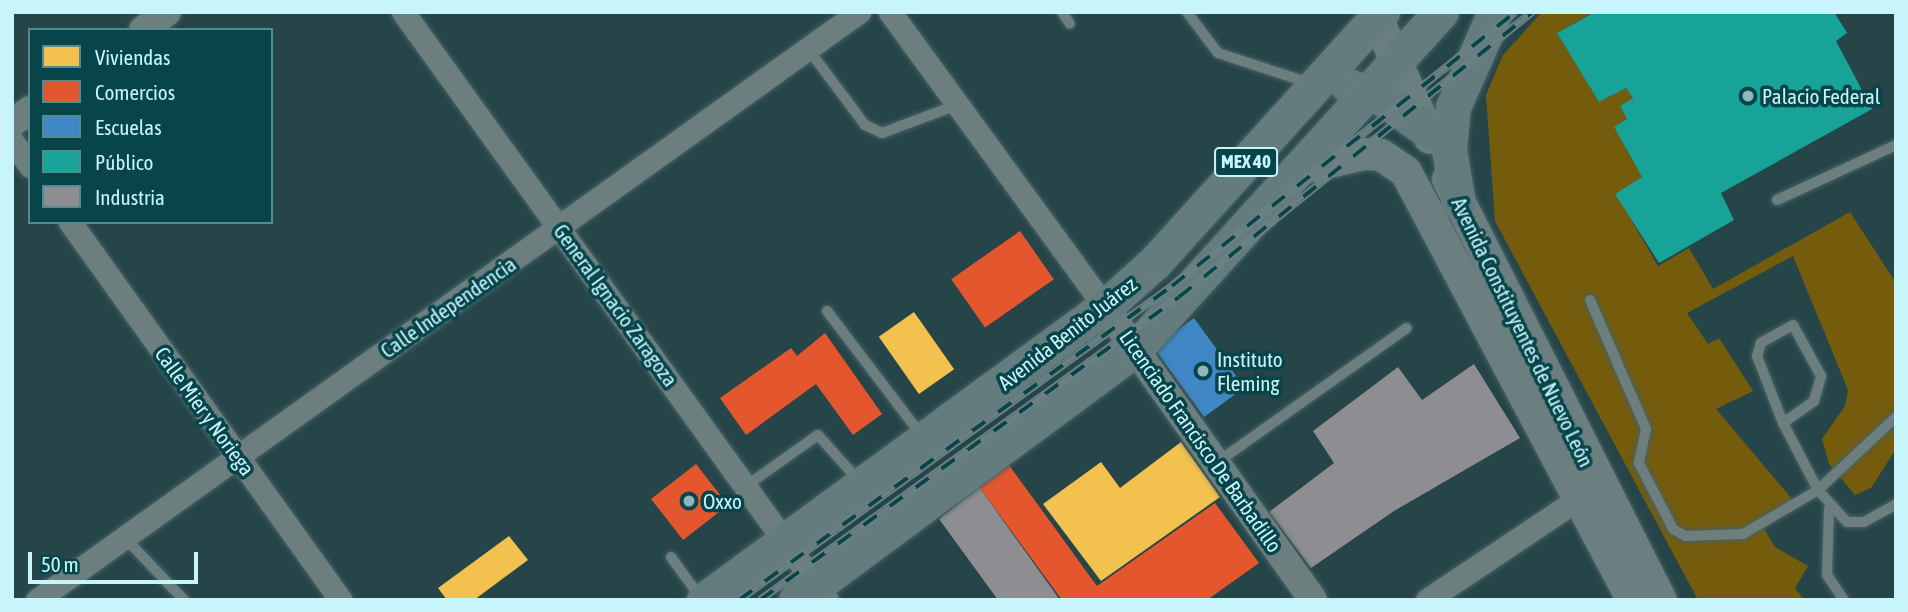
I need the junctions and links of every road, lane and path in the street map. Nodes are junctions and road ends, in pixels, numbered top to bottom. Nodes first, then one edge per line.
1 (167, 12) edge
2 (403, 12) edge
3 (859, 12) edge
4 (890, 12) edge
5 (1062, 12) edge
6 (1187, 12) edge
7 (1441, 12) edge
8 (1495, 12) edge
9 (1378, 14) edge
10 (1070, 24) dead end
11 (146, 28) edge
12 (808, 49) junction
13 (1398, 58) junction
14 (1317, 85) junction
15 (1370, 92) junction
16 (957, 105) junction
17 (28, 111) edge
18 (12, 123) edge
19 (1427, 130) junction
20 (12, 141) edge
21 (1896, 145) edge
22 (28, 163) edge
23 (1296, 170) junction
24 (1777, 200) dead end
25 (1458, 202) junction
26 (71, 224) edge
27 (561, 229) junction
28 (1590, 300) dead end
29 (1105, 307) junction
30 (827, 311) dead end
31 (1407, 328) dead end
32 (1136, 348) junction
33 (1896, 417) edge
34 (1783, 423) junction
35 (926, 440) junction
36 (236, 454) junction
37 (1219, 461) junction
38 (746, 486) junction
39 (863, 486) junction
40 (1818, 490) junction
41 (1587, 493) junction
42 (1896, 504) edge
43 (1829, 509) junction
44 (124, 537) junction
45 (786, 542) junction
46 (671, 557) dead end
47 (813, 595) edge
48 (37, 600) edge
49 (184, 600) edge
50 (341, 600) edge
51 (703, 600) edge
52 (1313, 600) edge
53 (1427, 600) edge
54 (1633, 600) edge
55 (1661, 600) edge
56 (1844, 600) edge

1 - 11 street
2 - 27 street, General Ignacio Zaragoza
3 - 12 street, Calle Independencia
4 - 16 street, Licenciado Francisco De Barbadillo
5 - 10 lane
6 - 14 lane
7 - 13 main road, MEX 40
8 - 25 main road
9 - 13 main road, Avenida Constituyentes de Nuevo León
9 - 14 main road, Avenida Benito Juárez / MEX 40
12 - 16 lane
12 - 27 street, Calle Independencia
13 - 15 main road, MEX 40
13 - 19 main road, Avenida Constituyentes de Nuevo León
14 - 15 main road
14 - 29 main road, Avenida Benito Juárez / MEX 40
15 - 19 main road
15 - 23 main road, MEX 40
16 - 29 street, Licenciado Francisco De Barbadillo
17 - 18 street
19 - 25 main road, Avenida Constituyentes de Nuevo León
20 - 22 street
21 - 24 lane
23 - 32 main road, MEX 40
23 - 41 main road, Avenida Constituyentes de Nuevo León
25 - 41 main road, Avenida Constituyentes de Nuevo León
26 - 36 street, Calle Mier y Noriega
27 - 36 street, Calle Independencia
27 - 38 street, General Ignacio Zaragoza
28 - 40 lane
29 - 32 street, Licenciado Francisco De Barbadillo
29 - 35 main road, Avenida Benito Juárez / MEX 40
30 - 35 lane
31 - 37 lane
32 - 37 street, Licenciado Francisco De Barbadillo
32 - 47 main road, MEX 40
33 - 40 lane
34 - 34 lane
34 - 40 lane
35 - 39 main road, Avenida Benito Juárez / MEX 40
36 - 44 street, Calle Independencia
36 - 50 street, Calle Mier y Noriega
37 - 52 street, Licenciado Francisco De Barbadillo
38 - 39 lane
38 - 45 street, General Ignacio Zaragoza
39 - 45 main road, Avenida Benito Juárez / MEX 40
40 - 43 lane
41 - 53 street
41 - 54 main road, Avenida Constituyentes de Nuevo León
41 - 55 main road, Avenida Constituyentes de Nuevo León
42 - 43 lane
43 - 56 lane
44 - 48 street, Calle Independencia
44 - 49 lane
45 - 47 street, General Ignacio Zaragoza
45 - 51 main road, Avenida Benito Juárez / MEX 40
46 - 51 lane

